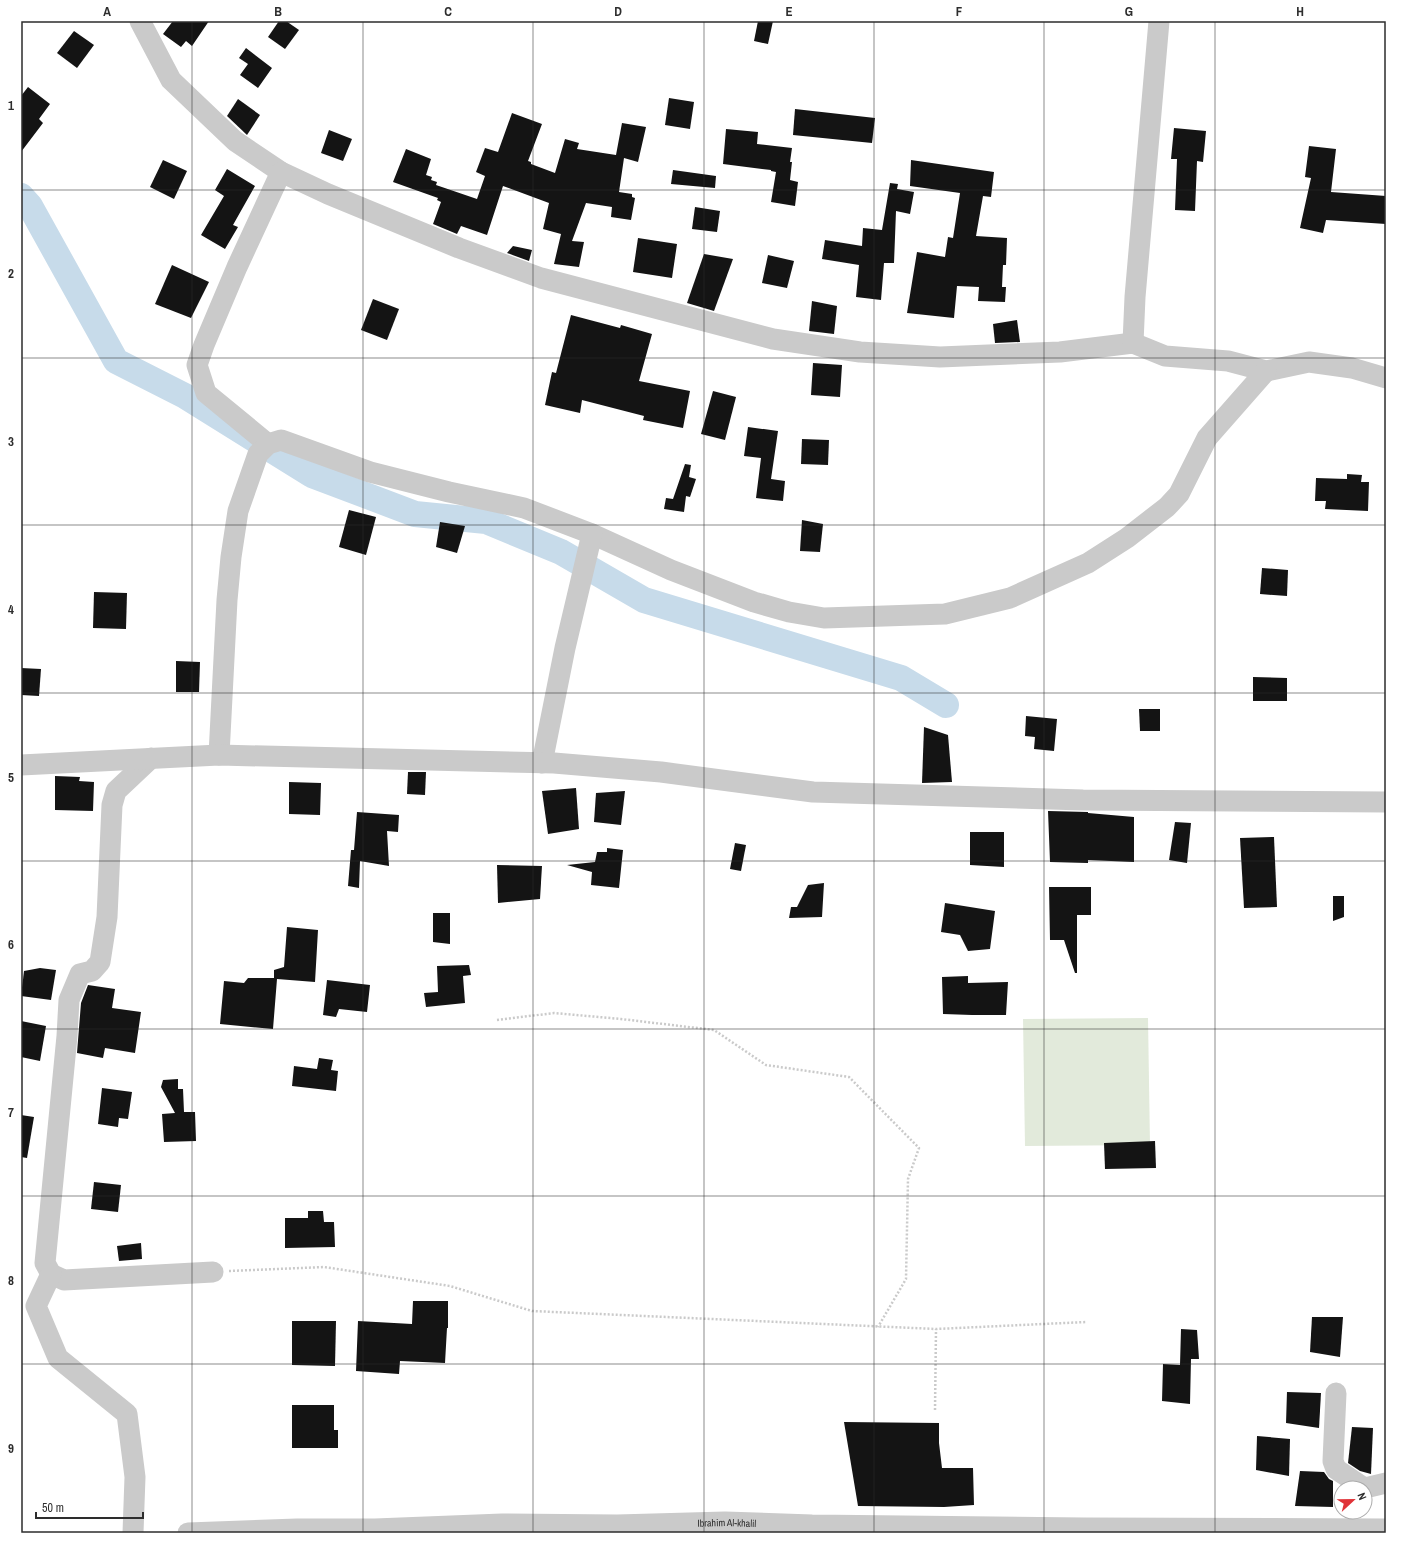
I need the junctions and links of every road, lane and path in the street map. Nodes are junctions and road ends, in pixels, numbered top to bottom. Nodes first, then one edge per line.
1 (140, 21) edge
2 (1159, 21) edge
3 (281, 172) junction
4 (1133, 344) junction
5 (1266, 371) junction
6 (1386, 378) edge
7 (268, 444) junction
8 (592, 534) junction
9 (219, 754) junction
10 (151, 758) junction
11 (542, 763) junction
12 (21, 765) edge
13 (1386, 802) edge
14 (497, 1020) dead end
15 (213, 1272) joint
16 (51, 1274) junction
17 (1086, 1322) dead end
18 (878, 1327) junction
19 (936, 1329) junction
20 (1336, 1393) dead end
21 (935, 1410) dead end
22 (1352, 1480) edge
23 (1386, 1484) edge
24 (1373, 1486) edge
25 (1386, 1529) edge
26 (1221, 1531) edge
27 (134, 1533) edge
28 (188, 1533) edge

1 - 3 street
2 - 4 street
3 - 4 street
3 - 7 street
4 - 5 street
5 - 6 street
5 - 8 street
7 - 8 street
7 - 9 street
8 - 11 street
9 - 10 street
9 - 11 street
10 - 12 street
10 - 16 street
11 - 13 street
14 - 18 path
15 - 16 street
15 - 18 path
16 - 27 street
17 - 19 path
18 - 19 path
19 - 21 path
20 - 22 street
23 - 24 street
25 - 26 street, Ibrahim Al-khalil
26 - 28 street, Ibrahim Al-khalil

